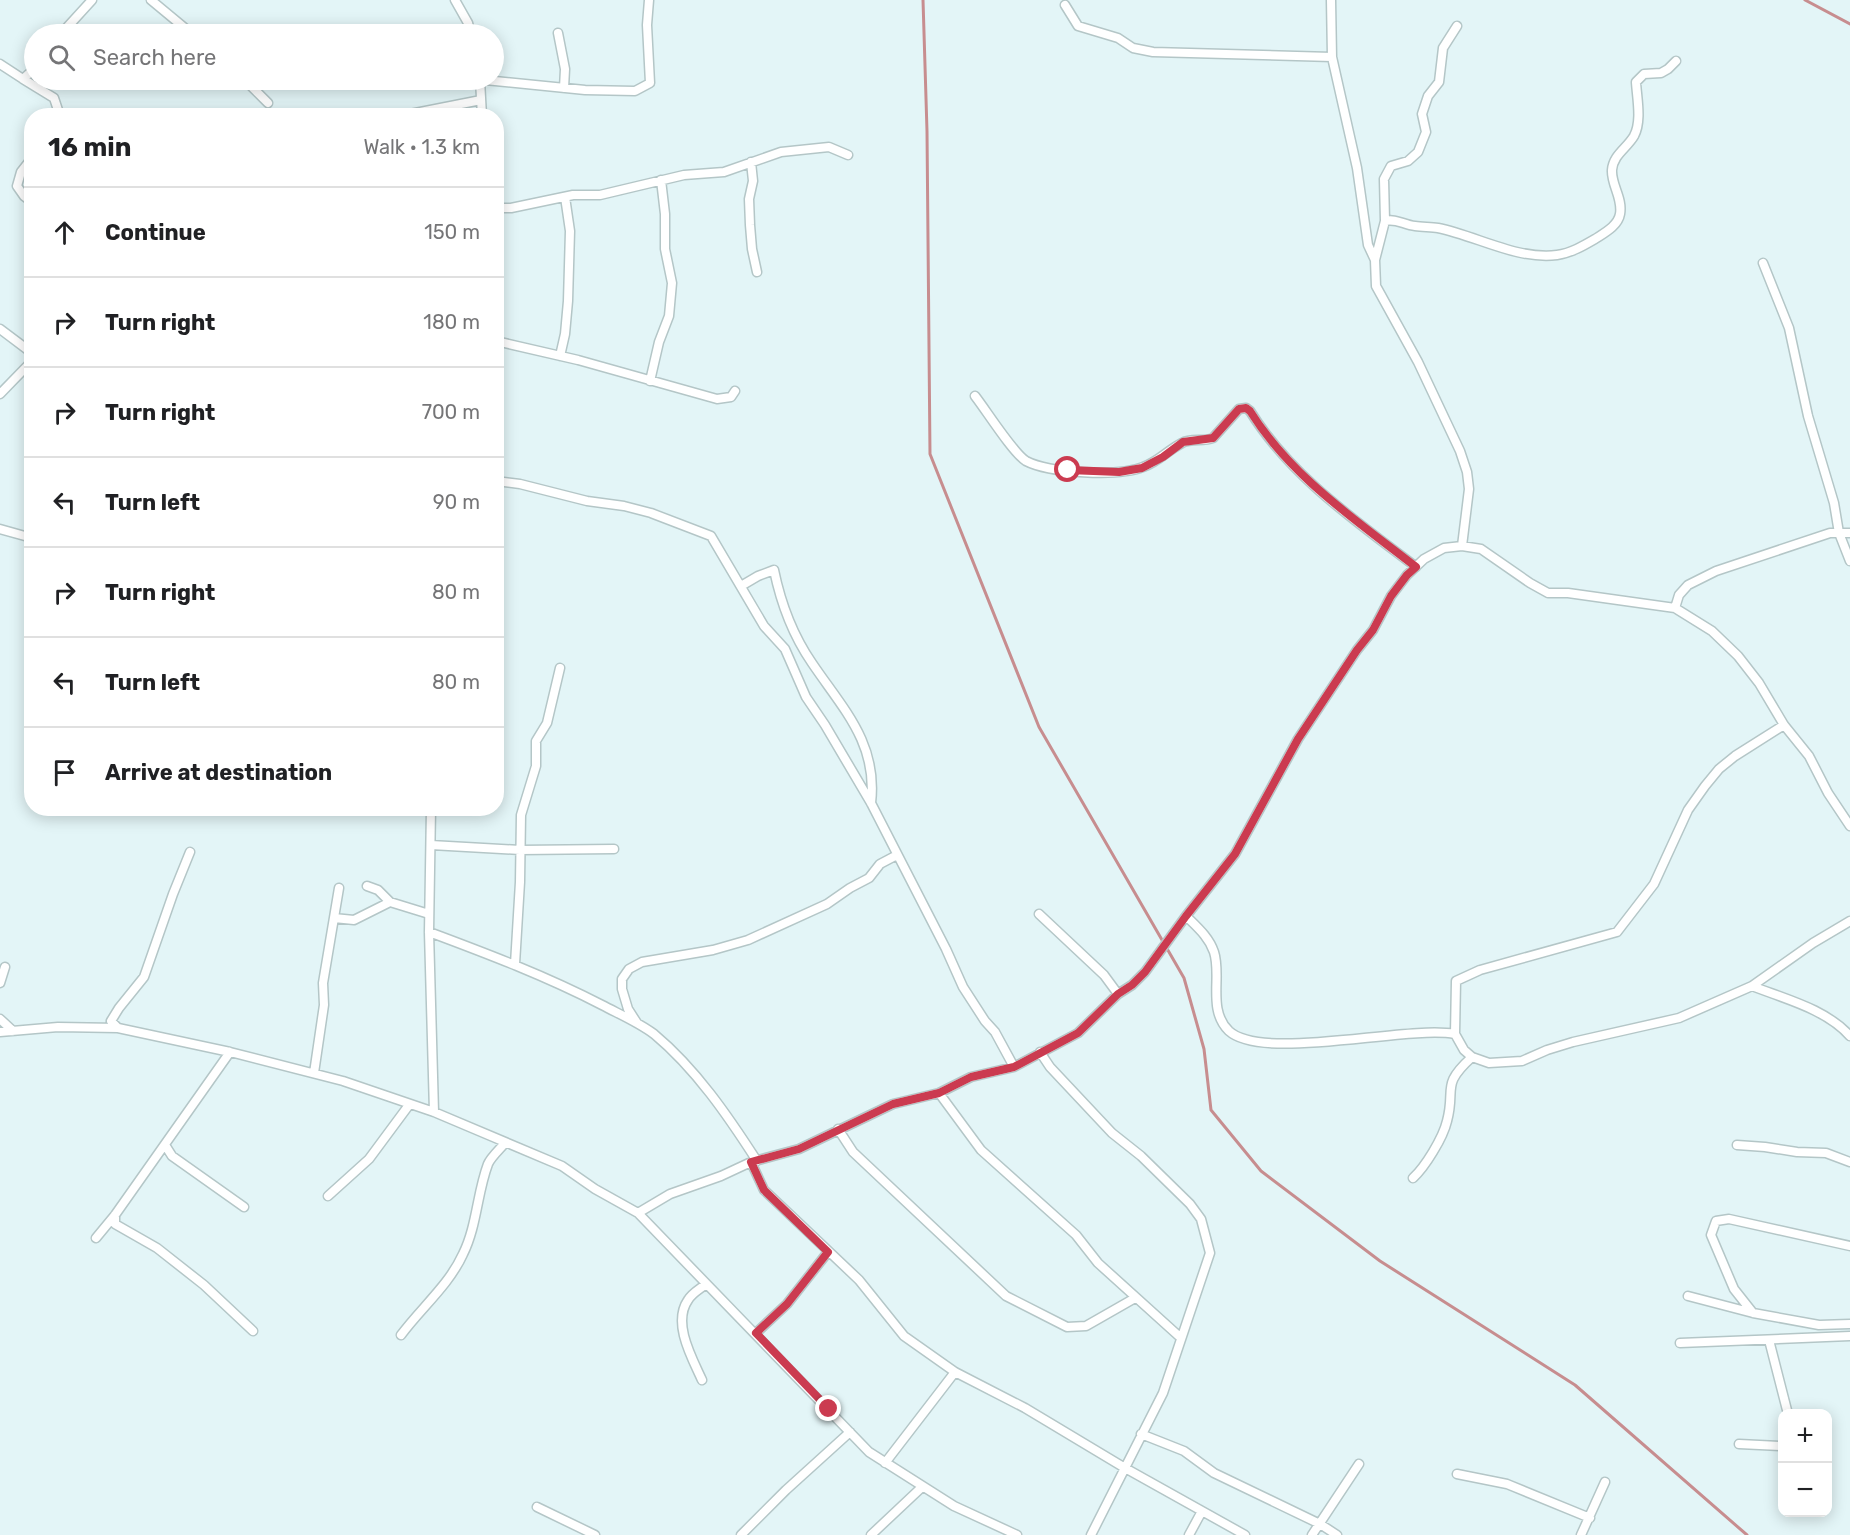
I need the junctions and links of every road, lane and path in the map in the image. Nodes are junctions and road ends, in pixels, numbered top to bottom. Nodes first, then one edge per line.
1 (92, 0) edge
2 (152, 0) edge
3 (455, 0) edge
4 (650, 0) edge
5 (1331, 0) edge
6 (1065, 4) dead end
7 (70, 24) edge
8 (180, 24) edge
9 (468, 24) edge
10 (1457, 26) dead end
11 (558, 33) dead end
12 (1332, 57) junction
13 (1676, 61) dead end
14 (0, 64) edge
15 (23, 79) edge
16 (504, 82) edge
17 (564, 88) junction
18 (41, 90) edge
19 (255, 90) edge
20 (482, 90) edge
21 (481, 100) junction
22 (268, 103) dead end
23 (57, 108) edge
24 (440, 108) edge
25 (482, 108) edge
26 (848, 155) dead end
27 (751, 162) junction
28 (24, 168) edge
29 (661, 180) junction
30 (24, 196) edge
31 (565, 197) junction
32 (504, 208) edge
33 (1385, 221) junction
34 (1375, 260) junction
35 (1763, 263) dead end
36 (757, 272) dead end
37 (0, 328) edge
38 (504, 343) edge
39 (24, 347) edge
40 (560, 356) junction
41 (24, 369) edge
42 (650, 381) junction
43 (735, 391) dead end
44 (0, 394) edge
45 (975, 396) dead end
46 (504, 482) edge
47 (0, 529) edge
48 (1839, 533) junction
49 (1850, 533) edge
50 (24, 536) edge
51 (1462, 546) junction
52 (1850, 561) edge
53 (1416, 567) junction
54 (741, 586) junction
55 (1675, 608) junction
56 (560, 668) dead end
57 (1785, 725) junction
58 (872, 803) junction
59 (431, 816) edge
60 (1850, 826) edge
61 (431, 845) junction
62 (614, 849) dead end
63 (520, 850) junction
64 (190, 852) dead end
65 (897, 855) junction
66 (367, 886) dead end
67 (339, 888) dead end
68 (390, 902) junction
69 (429, 914) junction
70 (1039, 914) dead end
71 (1186, 916) junction
72 (334, 918) junction
73 (1850, 921) edge
74 (429, 932) junction
75 (515, 964) junction
76 (5, 967) dead end
77 (0, 983) edge
78 (1752, 986) junction
79 (1118, 994) junction
80 (0, 1018) edge
81 (638, 1023) junction
82 (118, 1028) junction
83 (13, 1031) junction
84 (0, 1032) edge
85 (1455, 1034) junction
86 (1850, 1036) edge
87 (230, 1052) junction
88 (1040, 1052) junction
89 (1472, 1058) junction
90 (1014, 1067) junction
91 (314, 1073) junction
92 (939, 1093) junction
93 (409, 1105) junction
94 (434, 1112) junction
95 (838, 1129) junction
96 (505, 1143) junction
97 (165, 1145) junction
98 (1737, 1145) dead end
99 (754, 1162) junction
100 (1850, 1162) edge
101 (1413, 1178) dead end
102 (328, 1196) dead end
103 (244, 1208) dead end
104 (638, 1213) junction
105 (115, 1215) junction
106 (96, 1238) dead end
107 (1850, 1246) edge
108 (828, 1252) junction
109 (706, 1284) junction
110 (1688, 1296) dead end
111 (1135, 1298) junction
112 (1753, 1313) junction
113 (1850, 1324) edge
114 (253, 1331) dead end
115 (756, 1333) junction
116 (401, 1335) dead end
117 (1850, 1336) edge
118 (1181, 1338) junction
119 (1769, 1340) junction
120 (1680, 1343) dead end
121 (955, 1372) junction
122 (702, 1380) dead end
123 (1787, 1409) edge
124 (850, 1432) junction
125 (1141, 1434) junction
126 (1739, 1444) dead end
127 (1778, 1446) edge
128 (885, 1463) junction
129 (1359, 1464) dead end
130 (1125, 1468) junction
131 (1457, 1474) dead end
132 (1605, 1482) dead end
133 (922, 1487) junction
134 (537, 1506) dead end
135 (1202, 1511) junction
136 (1590, 1518) junction
137 (1320, 1524) junction
138 (580, 1532) edge
139 (1013, 1534) edge
140 (595, 1535) edge
141 (741, 1535) edge
142 (871, 1535) edge
143 (1091, 1535) edge
144 (1189, 1535) edge
145 (1245, 1535) edge
146 (1312, 1535) edge
147 (1337, 1535) edge
148 (1581, 1535) edge

1 - 7 street
2 - 8 street
3 - 9 street
4 - 17 street
5 - 12 street
6 - 12 street
10 - 33 street
11 - 17 street
12 - 34 street
13 - 33 street
14 - 15 street
16 - 17 street
18 - 23 street
19 - 22 street
20 - 21 street
21 - 24 street
21 - 25 street
26 - 27 street
27 - 29 street
27 - 36 street
28 - 30 street
29 - 31 street
29 - 42 street
31 - 32 street
31 - 40 street
33 - 34 street
34 - 51 street
35 - 48 street
37 - 39 street
38 - 40 street
40 - 42 street
41 - 44 street
42 - 43 street
45 - 53 street
46 - 54 street
47 - 50 street
48 - 49 street
48 - 52 street
48 - 55 street
51 - 53 street
51 - 55 street
53 - 71 street
54 - 58 street
54 - 58 street
55 - 57 street
56 - 63 street
57 - 60 street
57 - 85 street
58 - 65 street
59 - 61 street
61 - 63 street
61 - 69 street
62 - 63 street
63 - 75 street
64 - 82 street
65 - 81 street
65 - 90 street
66 - 68 street
67 - 72 street
68 - 69 street
68 - 72 street
69 - 74 street
70 - 79 street
71 - 79 street
71 - 85 street
72 - 91 street
73 - 78 street
74 - 75 street
74 - 94 street
75 - 81 street
76 - 77 street
78 - 86 street
78 - 89 street
79 - 88 street
80 - 83 street
81 - 99 street
82 - 83 street
82 - 87 street
83 - 84 street
85 - 89 street
87 - 91 street
87 - 97 street
88 - 90 street
88 - 118 street
89 - 101 street
90 - 92 street
91 - 93 street
92 - 95 street
92 - 111 street
93 - 94 street
93 - 102 street
94 - 96 street
95 - 99 street
95 - 111 street
96 - 104 street
96 - 116 street
97 - 103 street
97 - 105 street
98 - 100 street
99 - 104 street
99 - 108 street
104 - 109 street
105 - 106 street
105 - 114 street
107 - 112 street
108 - 115 street
108 - 121 street
109 - 115 street
109 - 122 street
110 - 112 street
111 - 118 street
112 - 113 street
115 - 124 street
117 - 119 street
118 - 125 street
119 - 120 street
119 - 123 street
121 - 128 street
121 - 130 street
124 - 128 street
124 - 141 street
125 - 130 street
125 - 137 street
126 - 127 street
128 - 133 street
129 - 137 street
130 - 135 street
130 - 143 street
131 - 136 street
132 - 136 street
133 - 139 street
133 - 142 street
134 - 138 street
135 - 144 street
135 - 145 street
136 - 148 street
137 - 146 street
137 - 147 street
138 - 140 street

